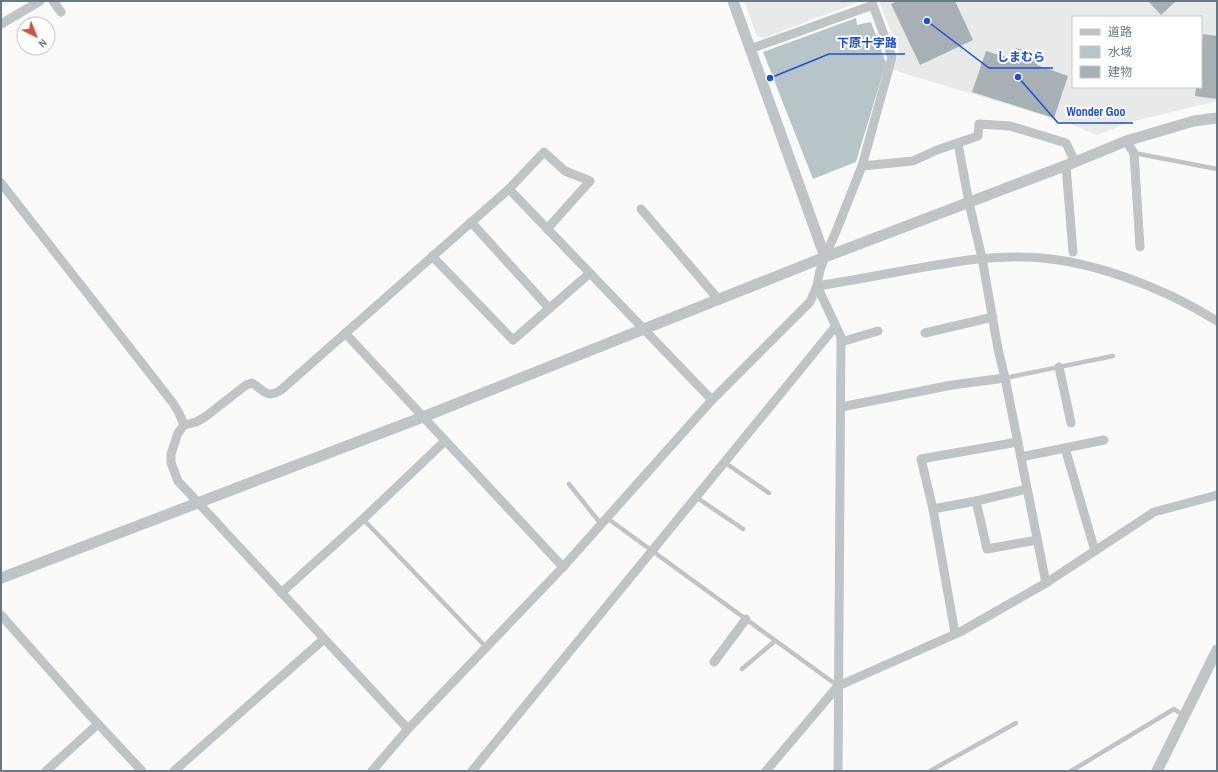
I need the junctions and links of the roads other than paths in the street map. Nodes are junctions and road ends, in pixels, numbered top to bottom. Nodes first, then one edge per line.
1 (40, 1) edge
2 (53, 1) edge
3 (733, 1) edge
4 (61, 12) dead end
5 (1, 24) edge
6 (750, 49) junction
7 (1217, 118) edge
8 (1126, 141) junction
9 (958, 143) junction
10 (1134, 153) junction
11 (1070, 164) junction
12 (862, 166) junction
13 (1217, 169) edge
14 (1, 183) edge
15 (509, 189) junction
16 (969, 203) junction
17 (641, 209) dead end
18 (471, 222) junction
19 (547, 229) junction
20 (1140, 247) dead end
21 (1073, 252) dead end
22 (432, 256) junction
23 (825, 257) junction
24 (982, 258) junction
25 (590, 273) junction
26 (818, 286) junction
27 (719, 300) junction
28 (549, 308) junction
29 (993, 317) junction
30 (1217, 321) edge
31 (835, 327) junction
32 (644, 330) junction
33 (878, 331) dead end
34 (345, 333) junction
35 (925, 333) dead end
36 (841, 342) junction
37 (1113, 356) dead end
38 (1059, 367) junction
39 (1005, 378) junction
40 (712, 400) junction
41 (841, 407) junction
42 (423, 417) junction
43 (1071, 423) dead end
44 (184, 425) junction
45 (1104, 440) dead end
46 (445, 441) junction
47 (1018, 442) junction
48 (1066, 448) junction
49 (1021, 457) junction
50 (724, 462) junction
51 (569, 484) dead end
52 (1027, 489) junction
53 (769, 493) dead end
54 (1217, 495) edge
55 (696, 497) junction
56 (976, 501) junction
57 (199, 503) junction
58 (933, 509) junction
59 (364, 519) junction
60 (604, 521) junction
61 (743, 529) dead end
62 (1037, 540) junction
63 (652, 551) junction
64 (1095, 551) junction
65 (563, 567) junction
66 (1, 578) edge
67 (1046, 583) junction
68 (281, 593) junction
69 (1, 615) edge
70 (746, 619) junction
71 (956, 633) junction
72 (324, 639) junction
73 (776, 641) junction
74 (486, 647) junction
75 (1217, 650) edge
76 (714, 662) dead end
77 (742, 669) dead end
78 (838, 686) junction
79 (1184, 716) junction
80 (1016, 723) dead end
81 (98, 724) junction
82 (408, 729) junction
83 (46, 771) edge
84 (142, 771) edge
85 (174, 771) edge
86 (372, 771) edge
87 (472, 771) edge
88 (766, 771) edge
89 (838, 771) edge
90 (930, 771) edge
91 (1071, 771) edge
92 (1157, 771) edge

1 - 5 street
2 - 4 street
3 - 6 street
6 - 12 street
6 - 23 street
7 - 8 street
8 - 10 street
8 - 11 street
9 - 11 street
9 - 12 street
9 - 16 street
10 - 13 lane
10 - 20 street
11 - 16 street
11 - 21 street
12 - 23 street
14 - 44 street
15 - 18 street
15 - 19 street
15 - 19 street
16 - 23 street
16 - 24 street
17 - 27 street
18 - 22 street
18 - 28 street
19 - 25 street
22 - 28 street
22 - 34 street
23 - 26 street
23 - 27 street
24 - 26 street
24 - 29 street
24 - 30 street
25 - 28 street
25 - 32 street
26 - 31 street
26 - 40 street
27 - 32 street
29 - 35 street
29 - 39 street
31 - 36 street
31 - 50 street
32 - 40 street
32 - 42 street
33 - 36 street
34 - 42 street
34 - 44 street
36 - 41 street
37 - 38 lane
38 - 39 lane
38 - 43 street
39 - 41 street
39 - 47 street
40 - 60 street
41 - 78 street
42 - 46 street
42 - 57 street
44 - 57 street
45 - 48 street
46 - 59 street
46 - 65 street
47 - 49 street
47 - 58 street
48 - 49 street
48 - 64 street
49 - 52 street
50 - 53 lane
50 - 55 street
51 - 60 lane
52 - 56 street
52 - 62 street
54 - 64 street
55 - 61 lane
55 - 63 street
56 - 58 street
56 - 62 street
57 - 66 street
57 - 68 street
58 - 71 street
59 - 68 street
59 - 74 lane
60 - 63 lane
60 - 65 street
62 - 67 street
63 - 70 lane
63 - 87 street
64 - 67 street
65 - 74 street
67 - 71 street
68 - 72 street
69 - 81 street
70 - 73 lane
70 - 76 street
71 - 78 street
72 - 82 street
72 - 85 street
73 - 77 lane
73 - 78 lane
74 - 82 street
75 - 79 street
78 - 88 street
78 - 89 street
79 - 91 lane
79 - 92 street
80 - 90 lane
81 - 83 street
81 - 84 street
82 - 86 street

